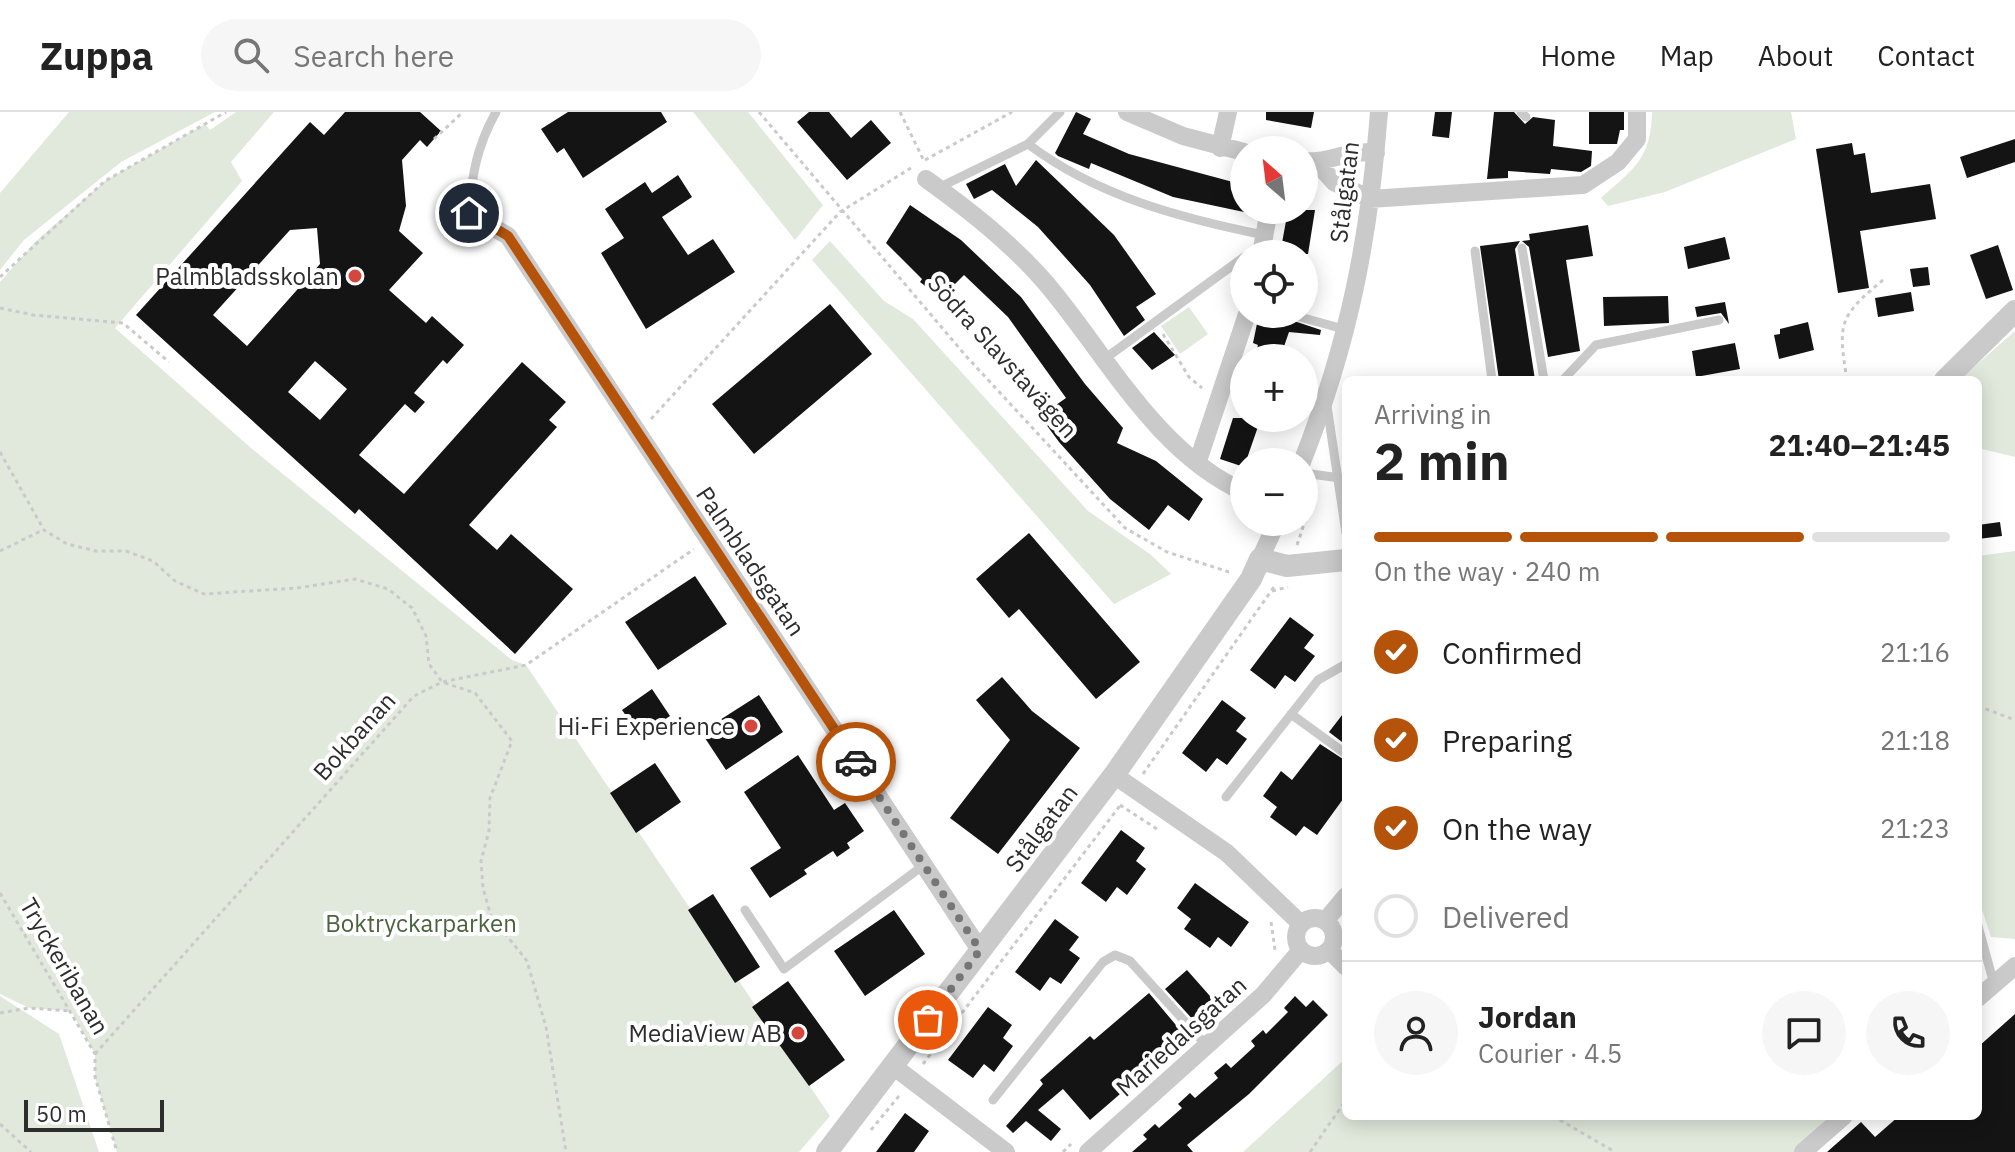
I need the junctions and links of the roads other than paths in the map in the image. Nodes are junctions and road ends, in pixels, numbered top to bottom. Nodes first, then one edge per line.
1 (496, 112) edge
2 (1060, 112) edge
3 (1127, 112) edge
4 (1228, 112) edge
5 (1379, 112) edge
6 (1637, 112) edge
7 (1028, 144) junction
8 (1220, 148) junction
9 (1230, 150) edge
10 (1376, 153) junction
11 (1318, 160) edge
12 (1318, 168) edge
13 (929, 176) joint
14 (1370, 199) junction
15 (469, 213) joint
16 (1237, 240) edge
17 (1522, 248) dead end
18 (1475, 251) dead end
19 (1230, 268) edge
20 (2015, 311) edge
21 (1719, 320) dead end
22 (1318, 322) edge
23 (1242, 328) edge
24 (1347, 330) junction
25 (1103, 360) junction
26 (1491, 376) edge
27 (1543, 376) edge
28 (1567, 376) edge
29 (1949, 376) edge
30 (1326, 400) junction
31 (1307, 448) edge
32 (1198, 461) junction
33 (1318, 475) edge
34 (1340, 478) junction
35 (1230, 488) edge
36 (1342, 496) edge
37 (1270, 536) edge
38 (1342, 560) edge
39 (1255, 569) junction
40 (1342, 666) edge
41 (1291, 714) junction
42 (1342, 751) edge
43 (1114, 775) junction
44 (1226, 797) dead end
45 (924, 865) junction
46 (1342, 901) edge
47 (745, 910) dead end
48 (1325, 921) junction
49 (1301, 924) junction
50 (1982, 940) edge
51 (980, 950) junction
52 (1301, 950) junction
53 (1329, 950) junction
54 (1342, 963) edge
55 (2015, 966) edge
56 (1994, 984) junction
57 (1982, 994) edge
58 (1207, 1046) junction
59 (893, 1066) junction
60 (993, 1100) dead end
61 (1839, 1120) edge
62 (1081, 1147) edge
63 (827, 1152) edge
64 (1006, 1152) edge
65 (1803, 1152) edge

1 - 15 lane
2 - 7 lane
3 - 8 street
4 - 8 street
5 - 10 street, Stålgatan
6 - 14 street
7 - 13 lane
7 - 16 lane
8 - 9 street
10 - 11 street
10 - 14 street, Stålgatan
12 - 14 street
13 - 25 street
14 - 24 street, Stålgatan
15 - 45 street, Palmbladsgatan
17 - 27 lane
18 - 26 lane
19 - 25 lane
20 - 29 street
21 - 28 lane
22 - 24 lane
23 - 32 street
24 - 30 street, Stålgatan
25 - 32 street
30 - 31 street, Stålgatan
30 - 34 lane
32 - 35 street
33 - 34 lane
34 - 36 lane
37 - 39 street, Stålgatan
38 - 39 street
39 - 43 street, Stålgatan
40 - 41 lane
41 - 42 lane
41 - 44 lane
43 - 49 street
43 - 51 street, Stålgatan
45 - 47 lane
45 - 51 street, Palmbladsgatan
46 - 48 street
48 - 49 street
48 - 53 street
49 - 52 street
50 - 56 lane
51 - 59 street, Stålgatan
52 - 53 street
52 - 58 street, Mariedalsgatan
53 - 54 street
55 - 56 street
56 - 57 street
58 - 60 lane
58 - 62 street, Mariedalsgatan
59 - 63 street, Stålgatan
59 - 64 street
61 - 65 street

